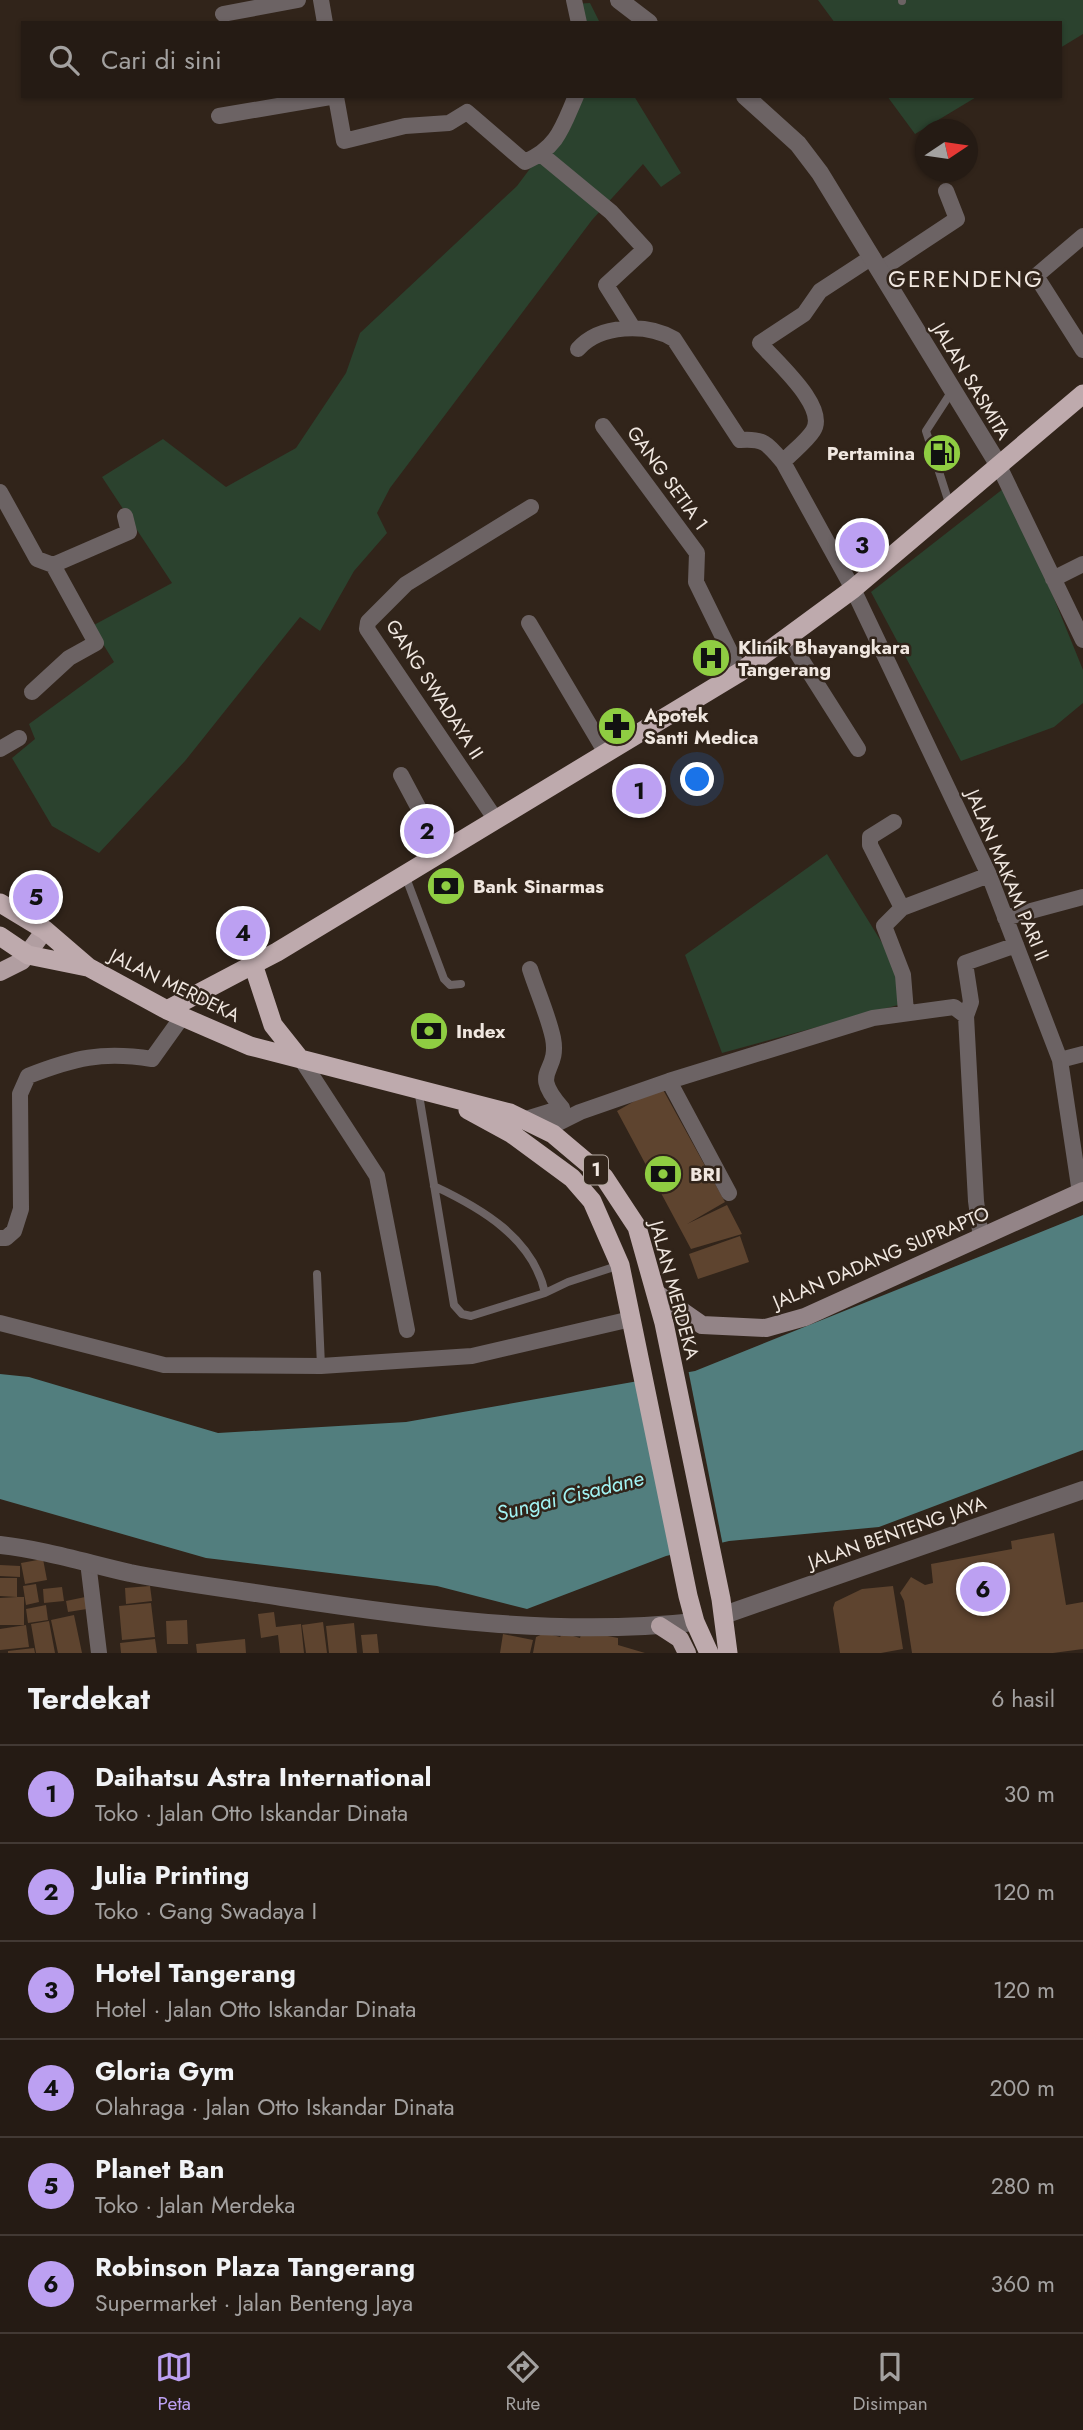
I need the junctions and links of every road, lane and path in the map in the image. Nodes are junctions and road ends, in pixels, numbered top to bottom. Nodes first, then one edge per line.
1 (298, 0) edge
2 (321, 0) edge
3 (574, 0) edge
4 (619, 0) edge
5 (223, 14) dead end
6 (325, 21) edge
7 (579, 21) edge
8 (646, 21) edge
9 (330, 98) edge
10 (336, 98) edge
11 (575, 98) edge
12 (747, 98) edge
13 (219, 116) dead end
14 (542, 155) junction
15 (946, 191) dead end
16 (1083, 236) edge
17 (876, 263) junction
18 (633, 328) junction
19 (578, 349) dead end
20 (1083, 350) edge
21 (953, 390) junction
22 (1083, 394) edge
23 (603, 426) dead end
24 (783, 462) junction
25 (998, 464) junction
26 (0, 492) edge
27 (950, 506) junction
28 (531, 507) dead end
29 (125, 516) dead end
30 (53, 565) junction
31 (1083, 565) edge
32 (1054, 579) junction
33 (853, 589) junction
34 (529, 623) dead end
35 (788, 637) junction
36 (1083, 640) edge
37 (740, 671) junction
38 (32, 692) dead end
39 (19, 738) dead end
40 (0, 749) edge
41 (858, 749) dead end
42 (606, 753) junction
43 (401, 775) dead end
44 (496, 820) junction
45 (894, 822) dead end
46 (442, 852) junction
47 (405, 875) junction
48 (989, 875) junction
49 (1083, 897) edge
50 (0, 902) edge
51 (902, 908) junction
52 (1005, 918) junction
53 (45, 930) junction
54 (0, 936) edge
55 (1016, 945) junction
56 (28, 955) junction
57 (253, 964) junction
58 (88, 967) junction
59 (530, 969) dead end
60 (0, 972) edge
61 (461, 984) dead end
62 (906, 1012) junction
63 (174, 1014) junction
64 (966, 1016) junction
65 (1083, 1054) edge
66 (301, 1059) junction
67 (1059, 1060) junction
68 (669, 1080) junction
69 (418, 1089) junction
70 (446, 1098) junction
71 (523, 1120) junction
72 (544, 1130) junction
73 (434, 1186) junction
74 (1081, 1192) edge
75 (729, 1193) dead end
76 (0, 1238) edge
77 (981, 1238) junction
78 (620, 1265) junction
79 (317, 1274) dead end
80 (545, 1293) junction
81 (656, 1293) junction
82 (0, 1322) edge
83 (631, 1324) junction
84 (407, 1330) dead end
85 (321, 1367) junction
86 (1083, 1490) edge
87 (0, 1545) edge
88 (88, 1562) junction
89 (722, 1607) junction
90 (695, 1622) junction
91 (660, 1626) junction
92 (99, 1653) edge
93 (687, 1653) edge
94 (709, 1653) edge
95 (728, 1653) edge

1 - 5 street
2 - 6 street
3 - 7 street
4 - 8 street
9 - 13 street
10 - 14 street
11 - 14 street
12 - 17 street, JALAN SASMITA
14 - 18 street
15 - 17 street
16 - 20 street
17 - 21 street, JALAN SASMITA
17 - 24 street
18 - 19 street
18 - 24 street, JALAN MAKAM PARI II
21 - 25 street, JALAN SASMITA
21 - 27 lane
22 - 25 highway
23 - 37 street, GANG SETIA 1
24 - 33 street, JALAN MAKAM PARI II
25 - 27 highway
25 - 32 street, JALAN SASMITA
26 - 30 street
27 - 33 highway
28 - 44 street, GANG SWADAYA II
29 - 30 street
30 - 38 street
31 - 32 street
32 - 36 street, JALAN SASMITA
33 - 35 highway
33 - 48 street, JALAN MAKAM PARI II
34 - 42 street
35 - 37 highway
35 - 41 street
37 - 42 highway
39 - 40 street
42 - 44 highway
43 - 46 street
44 - 46 highway
45 - 51 street
46 - 47 highway
47 - 57 highway
47 - 61 lane
48 - 51 street
48 - 52 street, JALAN MAKAM PARI II
49 - 52 street
50 - 53 highway, JALAN MERDEKA / 1
51 - 62 street
52 - 55 street, JALAN MAKAM PARI II
53 - 56 main road
53 - 58 highway, JALAN MERDEKA / 1
54 - 56 highway, JALAN MERDEKA / 1
55 - 64 street
55 - 67 street, JALAN MAKAM PARI II
56 - 58 highway, JALAN MERDEKA / 1
56 - 60 main road
57 - 63 highway
57 - 66 highway
58 - 63 highway, JALAN MERDEKA / 1
59 - 71 street
62 - 64 street
62 - 68 street
63 - 66 highway, JALAN MERDEKA / 1
63 - 76 street
64 - 77 street
65 - 67 street
66 - 69 highway, JALAN MERDEKA / 1
66 - 84 street
67 - 74 street, JALAN MAKAM PARI II
68 - 72 street
68 - 75 street
69 - 70 highway, JALAN MERDEKA / 1
69 - 73 lane
70 - 71 highway, JALAN MERDEKA / 1
70 - 78 highway, JALAN MERDEKA / 1
71 - 72 highway, JALAN MERDEKA / 1
72 - 81 highway, JALAN MERDEKA / 1
73 - 80 lane
73 - 80 lane
74 - 77 main road, JALAN DADANG SUPRAPTO
77 - 81 main road, JALAN DADANG SUPRAPTO
78 - 80 lane
78 - 83 highway, JALAN MERDEKA / 1
79 - 85 lane
81 - 89 highway, JALAN MERDEKA / 1
82 - 85 street
83 - 85 street
83 - 90 highway, JALAN MERDEKA / 1
86 - 89 street, JALAN BENTENG JAYA
87 - 88 street
88 - 91 street
88 - 92 street
89 - 95 highway, 1
90 - 91 street
90 - 94 highway, 1
91 - 93 main road

